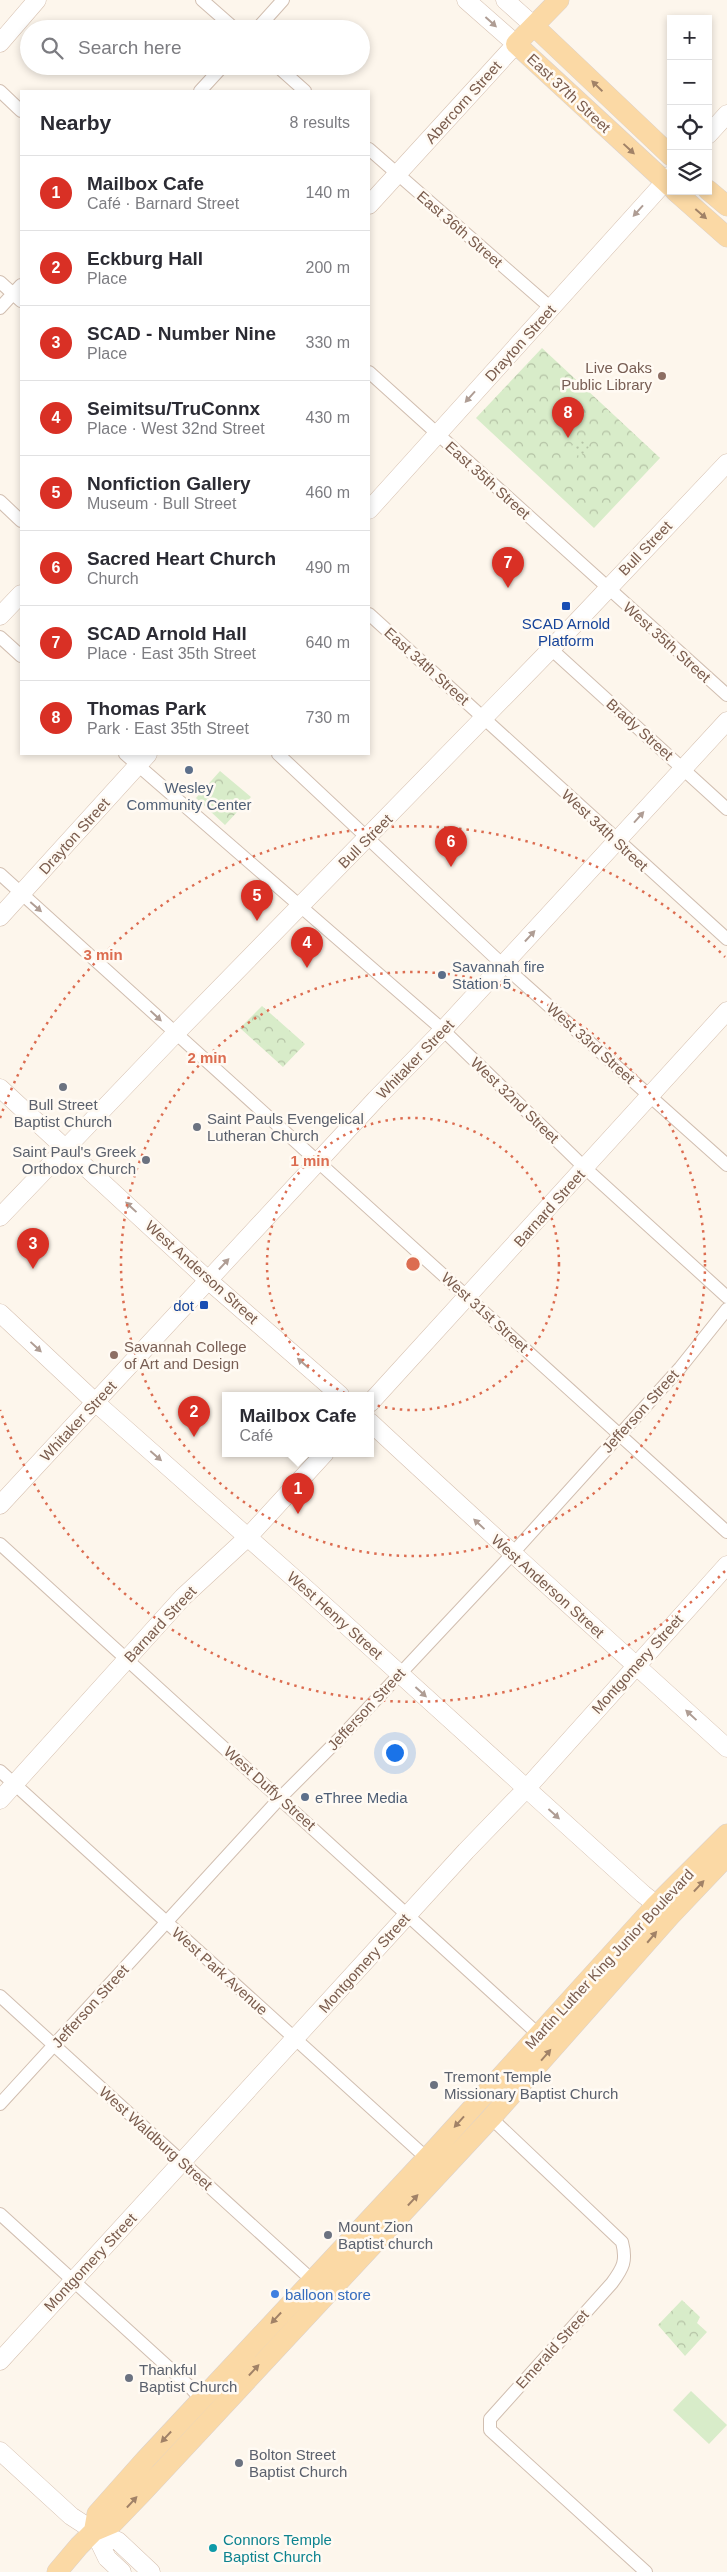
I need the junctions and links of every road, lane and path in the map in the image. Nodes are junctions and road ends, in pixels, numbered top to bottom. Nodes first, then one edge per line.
1 (37, 0) edge
2 (202, 0) edge
3 (283, 0) edge
4 (466, 0) edge
5 (504, 0) edge
6 (558, 0) edge
7 (225, 20) edge
8 (266, 20) edge
9 (534, 26) junction
10 (0, 43) edge
11 (516, 44) junction
12 (215, 75) edge
13 (287, 75) edge
14 (201, 90) edge
15 (303, 90) edge
16 (0, 92) edge
17 (20, 110) edge
18 (727, 114) edge
19 (712, 131) edge
20 (370, 149) edge
21 (667, 152) edge
22 (397, 174) junction
23 (667, 181) edge
24 (667, 187) edge
25 (712, 193) edge
26 (682, 195) edge
27 (370, 204) edge
28 (727, 206) edge
29 (727, 237) edge
30 (0, 282) edge
31 (19, 293) edge
32 (0, 308) edge
33 (551, 308) junction
34 (370, 373) edge
35 (437, 434) junction
36 (727, 463) edge
37 (0, 501) edge
38 (370, 509) edge
39 (20, 519) edge
40 (607, 588) junction
41 (20, 595) edge
42 (370, 615) edge
43 (0, 616) edge
44 (0, 637) edge
45 (551, 649) junction
46 (20, 655) edge
47 (727, 695) edge
48 (485, 718) junction
49 (727, 721) edge
50 (279, 755) edge
51 (137, 758) edge
52 (684, 768) junction
53 (727, 809) edge
54 (369, 837) junction
55 (617, 841) junction
56 (0, 874) edge
57 (21, 894) junction
58 (300, 906) junction
59 (0, 918) edge
60 (727, 939) edge
61 (503, 965) junction
62 (727, 1011) edge
63 (443, 1030) junction
64 (175, 1034) junction
65 (0, 1088) edge
66 (650, 1096) junction
67 (66, 1148) junction
68 (317, 1162) junction
69 (727, 1165) edge
70 (585, 1168) junction
71 (0, 1217) edge
72 (208, 1280) junction
73 (468, 1297) junction
74 (727, 1297) edge
75 (727, 1309) edge
76 (0, 1313) edge
77 (337, 1392) edge
78 (374, 1399) edge
79 (95, 1402) junction
80 (374, 1426) edge
81 (619, 1434) junction
82 (321, 1457) edge
83 (0, 1505) edge
84 (727, 1532) edge
85 (248, 1537) junction
86 (0, 1544) edge
87 (511, 1554) junction
88 (727, 1565) edge
89 (127, 1659) junction
90 (636, 1664) junction
91 (400, 1674) junction
92 (727, 1748) edge
93 (0, 1771) edge
94 (14, 1784) junction
95 (526, 1788) junction
96 (280, 1798) junction
97 (0, 1800) edge
98 (727, 1834) edge
99 (727, 1856) edge
100 (663, 1911) junction
101 (408, 1914) junction
102 (166, 1922) junction
103 (0, 1996) edge
104 (538, 2034) junction
105 (294, 2039) junction
106 (54, 2045) junction
107 (0, 2104) edge
108 (491, 2118) junction
109 (182, 2162) junction
110 (433, 2164) junction
111 (0, 2214) edge
112 (312, 2280) junction
113 (73, 2281) junction
114 (0, 2361) edge
115 (201, 2399) junction
116 (0, 2451) edge
117 (94, 2531) junction
118 (57, 2572) edge
119 (122, 2572) edge
120 (151, 2572) edge
121 (646, 2572) edge

1 - 10 main road
2 - 7 street
3 - 8 street
4 -> 11 main road, East 37th Street
5 - 9 main road, East 37th Street
6 - 9 main road, Abercorn Street
9 - 11 main road, Abercorn Street
21 -> 9 main road, East 37th Street
11 - 22 main road, Abercorn Street
11 -> 23 main road, East 37th Street
12 - 14 street
13 - 15 street
16 - 17 street
18 - 19 main road
20 - 22 street, East 36th Street
22 - 27 main road, Abercorn Street
22 - 33 street, East 36th Street
24 -> 33 main road, Drayton Street
25 - 28 main road
26 -> 29 main road, East 37th Street
30 - 31 street
31 - 32 street
33 -> 35 main road, Drayton Street
34 - 35 street, East 35th Street
35 - 38 main road, Drayton Street
35 - 40 street, East 35th Street
36 - 40 main road, Bull Street
37 - 39 street
40 - 45 main road, Bull Street
40 - 47 street, West 35th Street
41 - 43 main road
42 - 48 street, East 34th Street
44 - 46 street
45 - 48 main road, Bull Street
45 - 52 street, Brady Street
48 - 54 main road, Bull Street
48 - 55 street, West 34th Street
49 - 52 main road, Whitaker Street
50 - 54 street, West 33rd Street
51 - 57 main road, Drayton Street
51 - 58 street, West 32nd Street
52 - 53 street, Brady Street
55 -> 52 main road, Whitaker Street
54 - 58 main road, Bull Street
54 - 61 street, West 33rd Street
55 - 60 street, West 34th Street
61 -> 55 main road, Whitaker Street
56 - 57 street, West 31st Street
57 - 59 main road, Drayton Street
57 -> 64 street, West 31st Street
58 - 63 street, West 32nd Street
58 - 64 main road, Bull Street
61 - 63 main road, Whitaker Street
61 - 66 street, West 33rd Street
62 - 66 main road, Barnard Street
63 - 68 main road, Whitaker Street
63 - 70 street, West 32nd Street
64 - 67 main road, Bull Street
64 - 68 street, West 31st Street
65 - 67 main road, West Anderson Street
66 - 69 street, West 33rd Street
66 - 70 main road, Barnard Street
67 - 71 main road, Bull Street
72 -> 67 main road, West Anderson Street
72 -> 68 main road, Whitaker Street
68 - 73 street, West 31st Street
70 - 73 main road, Barnard Street
70 - 74 street, West 32nd Street
77 -> 72 main road, West Anderson Street
72 - 79 main road, Whitaker Street
73 - 78 main road, Barnard Street
73 - 81 street, West 31st Street
75 - 81 street, Jefferson Street
76 -> 79 main road, West Henry Street
79 - 83 main road, Whitaker Street
79 -> 85 main road, West Henry Street
87 -> 80 main road, West Anderson Street
81 - 84 street, West 31st Street
81 - 87 street, Jefferson Street
82 - 85 main road, Barnard Street
85 - 89 main road, Barnard Street
85 - 91 main road, West Henry Street
86 - 89 street, West Duffy Street
87 - 90 main road, West Anderson Street
87 - 91 street, Jefferson Street
88 - 90 main road, Montgomery Street
89 - 94 main road, Barnard Street
89 - 96 street, West Duffy Street
92 -> 90 main road, West Anderson Street
90 - 95 main road, Montgomery Street
91 -> 95 main road, West Henry Street
91 - 96 street, Jefferson Street
93 - 94 street, West Park Avenue
94 - 97 main road, Barnard Street
94 - 102 street, West Park Avenue
95 -> 100 main road, West Henry Street
95 - 101 main road, Montgomery Street
96 - 101 street, West Duffy Street
96 - 102 street, Jefferson Street
98 - 100 main road, Martin Luther King Junior Boulevard
100 -> 99 main road, Martin Luther King Junior Boulevard
100 - 104 main road, Martin Luther King Junior Boulevard
108 -> 100 main road, Martin Luther King Junior Boulevard
101 - 104 street, West Duffy Street
101 - 105 main road, Montgomery Street
102 - 105 street, West Park Avenue
102 - 106 street, Jefferson Street
103 - 106 street, West Waldburg Street
104 -> 110 main road, Martin Luther King Junior Boulevard
105 - 109 main road, Montgomery Street
105 - 110 street, West Park Avenue
106 - 107 street, Jefferson Street
106 - 109 street, West Waldburg Street
108 - 110 main road, Martin Luther King Junior Boulevard
108 - 121 street, Emerald Street
109 - 112 street, West Waldburg Street
109 - 113 main road, Montgomery Street
110 - 112 main road, Martin Luther King Junior Boulevard
117 -> 110 main road, Martin Luther King Junior Boulevard
111 - 113 street
112 -> 115 main road, Martin Luther King Junior Boulevard
113 - 114 main road, Montgomery Street
113 - 115 street
115 -> 117 main road, Martin Luther King Junior Boulevard
116 - 117 main road
117 - 118 main road, Martin Luther King Junior Boulevard
117 - 119 main road
117 - 120 main road

